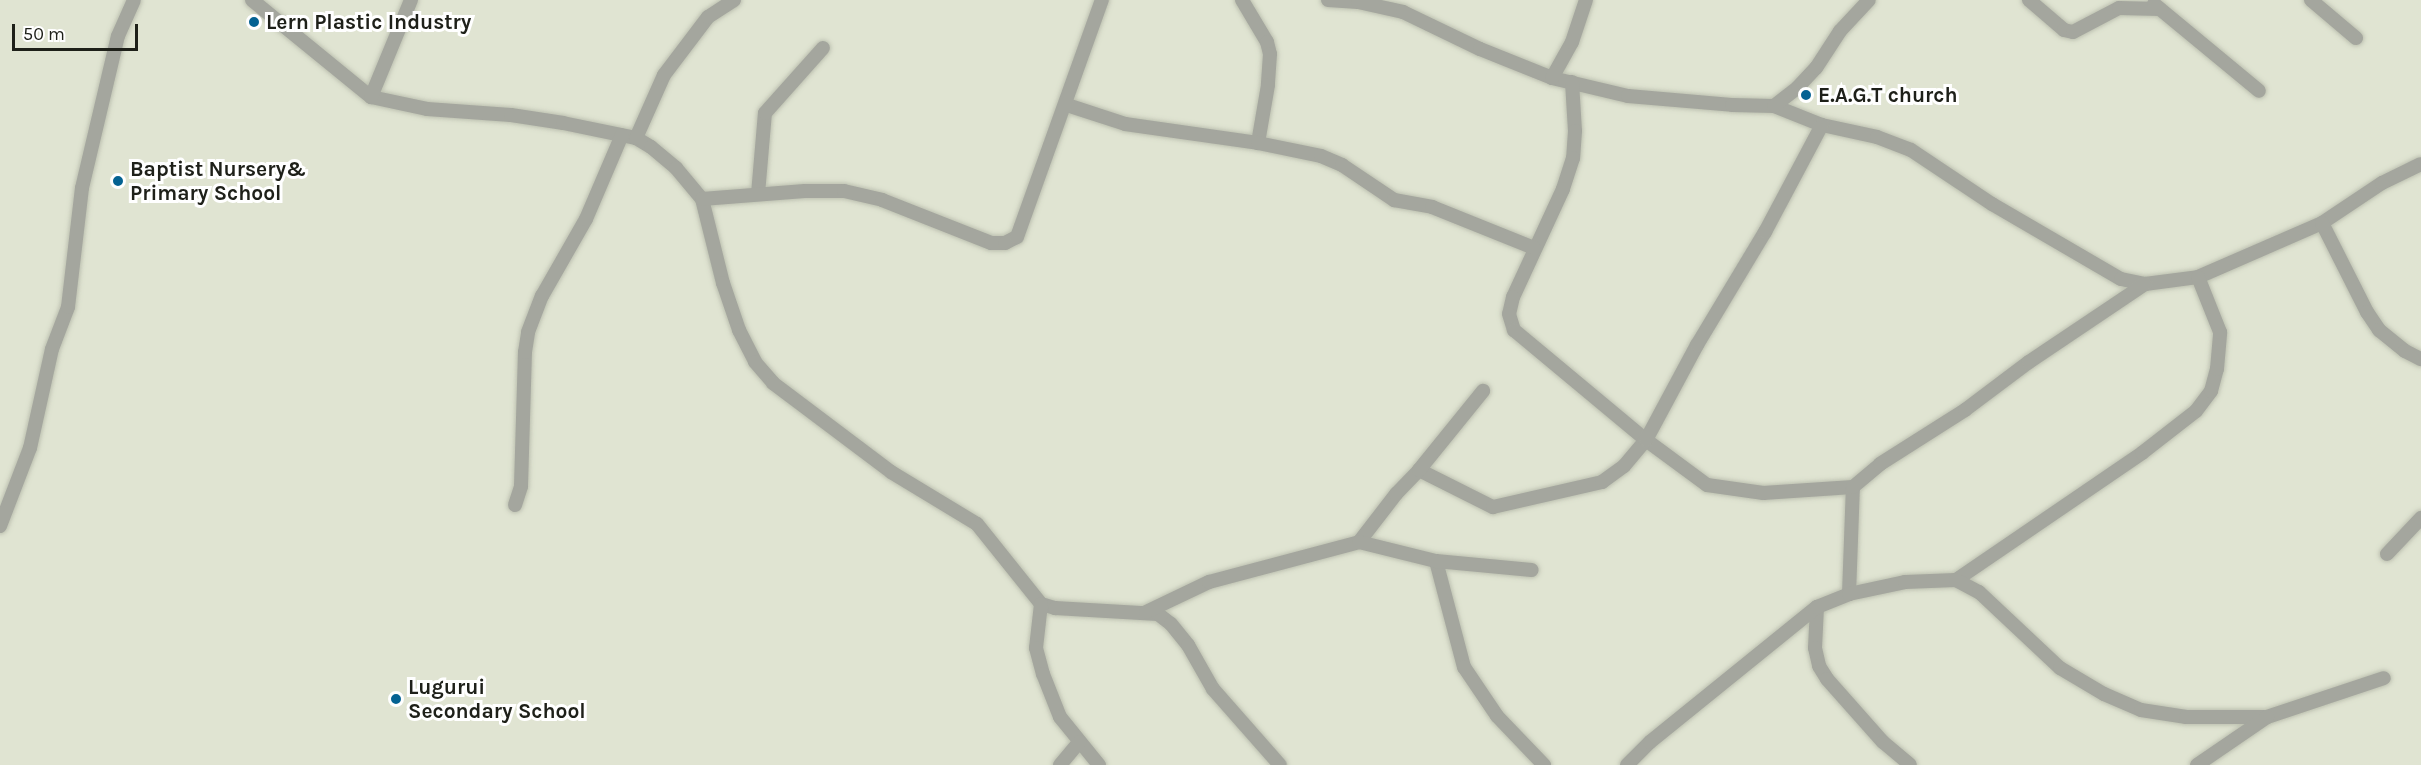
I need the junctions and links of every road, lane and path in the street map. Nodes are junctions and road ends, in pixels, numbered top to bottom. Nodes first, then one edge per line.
1 (252, 0) edge
2 (411, 0) edge
3 (734, 0) edge
4 (1102, 0) edge
5 (1242, 0) edge
6 (1328, 0) edge
7 (1586, 0) edge
8 (1869, 0) edge
9 (2029, 0) edge
10 (2311, 0) edge
11 (132, 1) edge
12 (2155, 4) edge
13 (2356, 38) dead end
14 (824, 48) dead end
15 (1552, 78) junction
16 (1572, 82) junction
17 (2259, 91) dead end
18 (371, 97) junction
19 (1067, 105) junction
20 (1774, 106) junction
21 (1822, 125) junction
22 (629, 136) junction
23 (1258, 143) junction
24 (2421, 164) edge
25 (758, 194) junction
26 (702, 199) junction
27 (2322, 223) junction
28 (1534, 248) junction
29 (2198, 277) junction
30 (2145, 284) junction
31 (2421, 359) edge
32 (1483, 391) dead end
33 (1646, 440) junction
34 (1419, 470) junction
35 (1853, 487) junction
36 (515, 505) dead end
37 (2421, 518) edge
38 (0, 526) edge
39 (1359, 542) junction
40 (2387, 554) dead end
41 (1436, 561) junction
42 (1532, 570) dead end
43 (1956, 580) junction
44 (1849, 594) junction
45 (1041, 604) junction
46 (1817, 607) junction
47 (1146, 612) junction
48 (2384, 678) dead end
49 (2267, 717) junction
50 (1079, 742) junction
51 (1060, 765) edge
52 (1099, 765) edge
53 (1280, 765) edge
54 (1544, 765) edge
55 (1627, 765) edge
56 (1910, 765) edge
57 (2197, 765) edge

1 - 18 street
2 - 18 street
3 - 22 street
4 - 19 street
5 - 23 street
6 - 15 street
7 - 15 street
8 - 20 street
9 - 12 street
10 - 13 street
11 - 38 street
12 - 17 street
14 - 25 street
15 - 16 street
16 - 20 street
16 - 28 street
18 - 22 street
19 - 23 street
19 - 25 street
20 - 21 street
21 - 30 street
21 - 33 street
22 - 26 street
22 - 36 street
23 - 28 street
24 - 27 street
25 - 26 street
26 - 45 street
27 - 29 street
27 - 31 street
28 - 33 street
29 - 30 street
29 - 43 street
30 - 35 street
32 - 34 street
33 - 34 street
33 - 35 street
34 - 39 street
35 - 44 street
37 - 40 street
39 - 41 street
39 - 47 street
41 - 42 street
41 - 54 street
43 - 44 street
43 - 49 street
44 - 46 street
45 - 47 street
45 - 50 street
46 - 55 street
46 - 56 street
47 - 53 street
48 - 49 street
49 - 57 street
50 - 51 street
50 - 52 street

